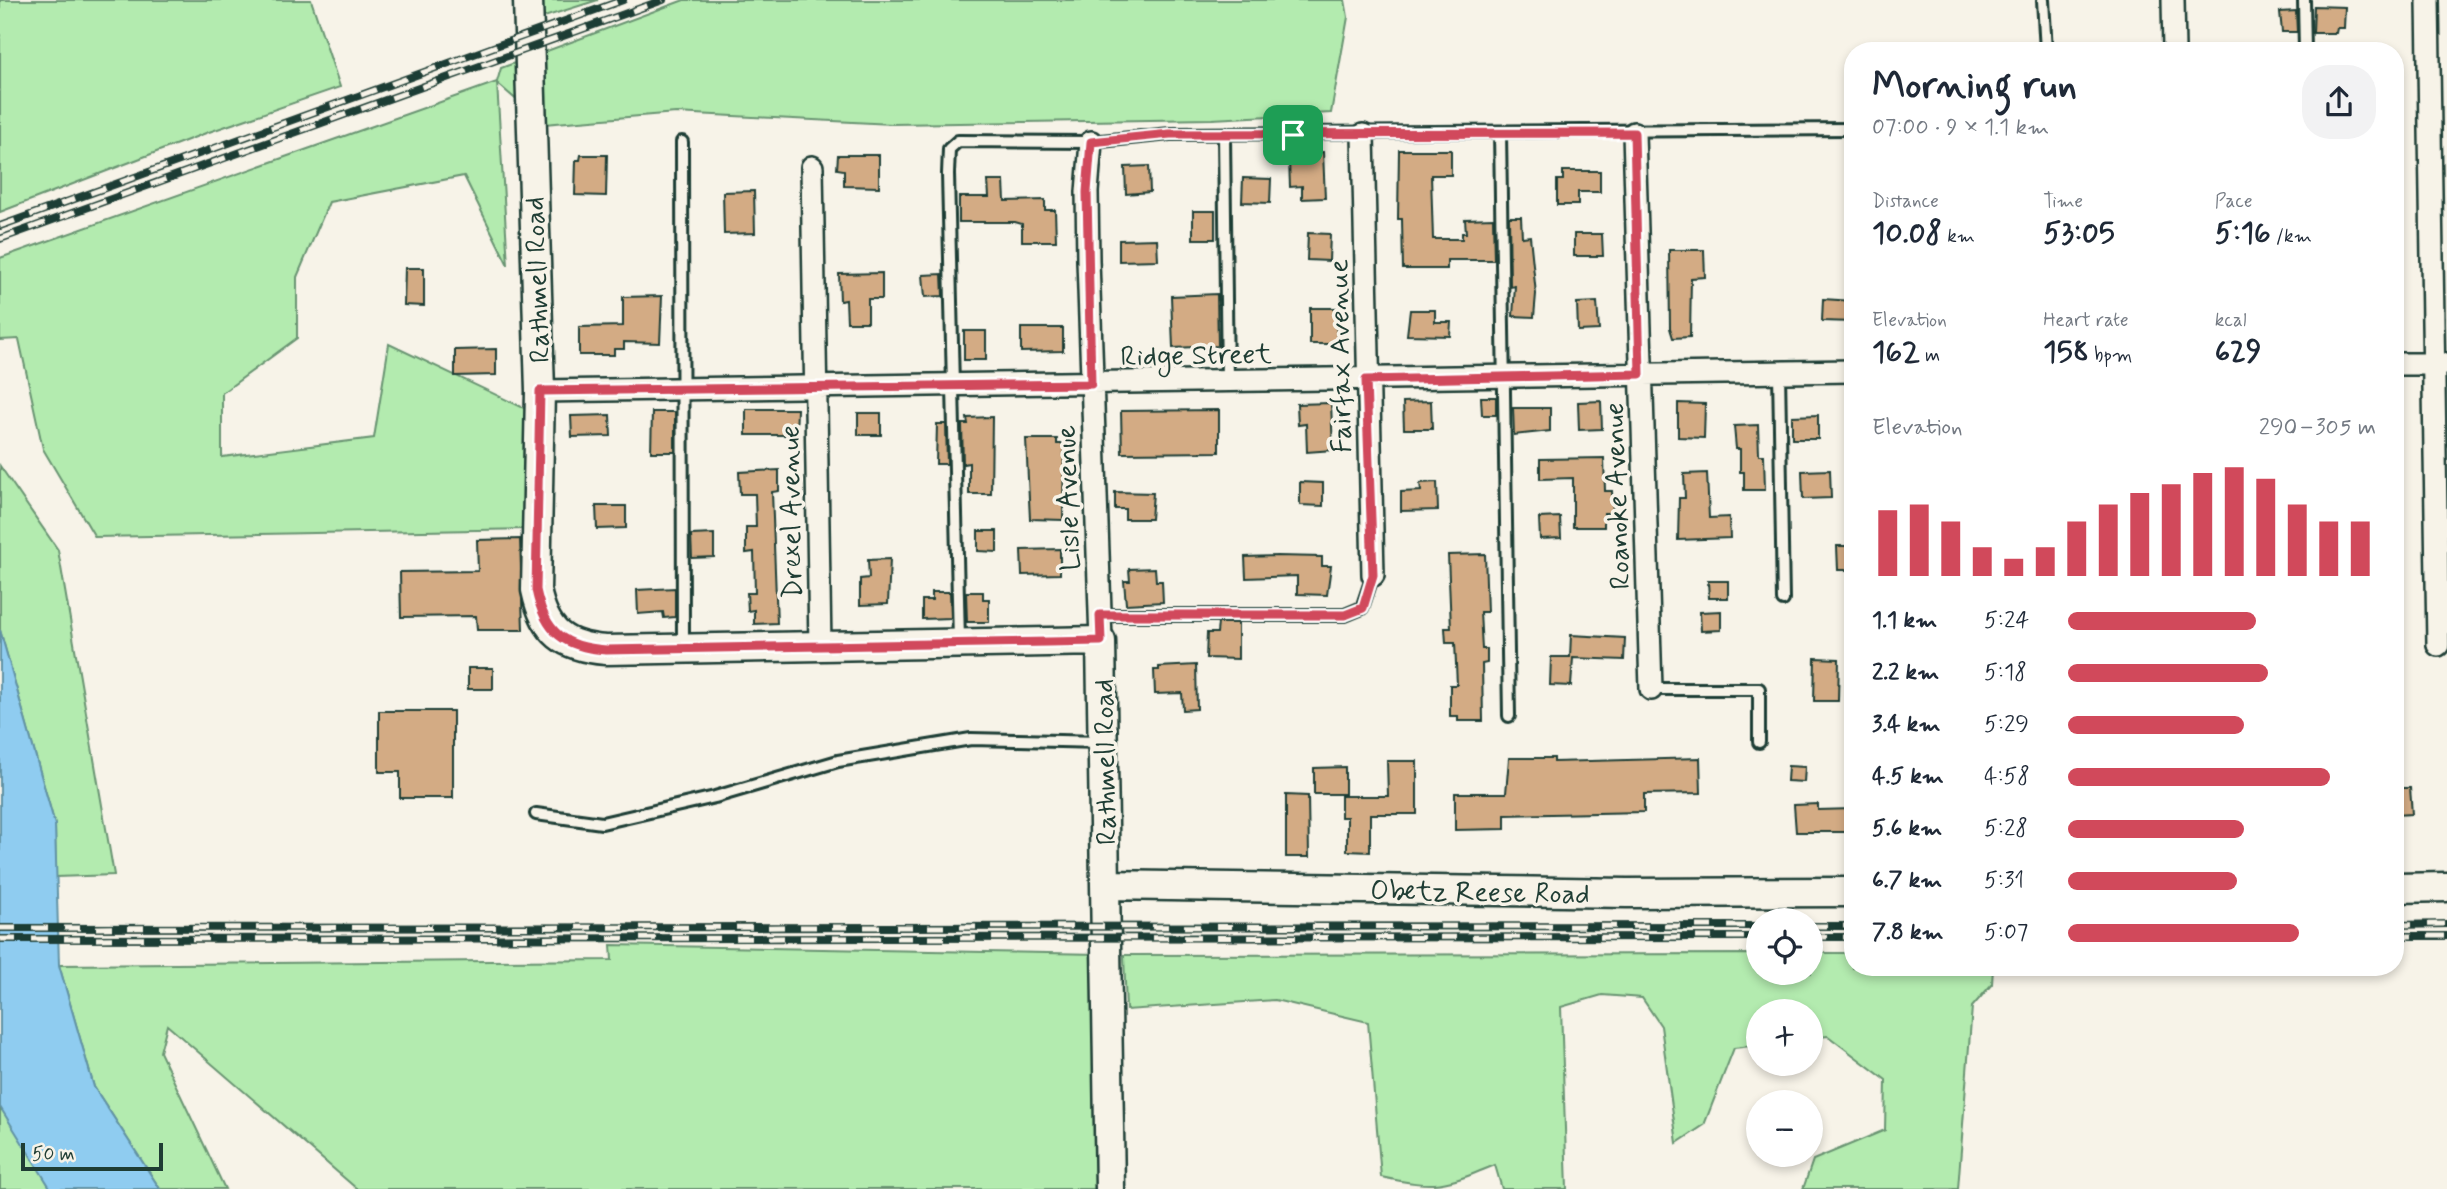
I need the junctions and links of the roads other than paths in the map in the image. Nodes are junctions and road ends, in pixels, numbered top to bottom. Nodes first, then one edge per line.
1 (528, 0) edge
2 (2043, 0) edge
3 (2174, 0) edge
4 (2304, 0) edge
5 (2428, 0) edge
6 (2045, 42) edge
7 (2174, 42) edge
8 (2305, 42) edge
9 (1844, 129) edge
10 (1500, 133) junction
11 (1634, 133) junction
12 (1223, 135) junction
13 (1363, 135) junction
14 (682, 142) dead end
15 (1091, 142) junction
16 (812, 167) dead end
17 (2404, 364) edge
18 (2441, 364) edge
19 (1844, 371) edge
20 (1779, 372) junction
21 (1640, 374) junction
22 (1506, 377) junction
23 (1366, 380) junction
24 (1227, 382) junction
25 (1091, 384) junction
26 (955, 386) junction
27 (816, 388) junction
28 (682, 390) junction
29 (540, 391) junction
30 (1373, 575) joint
31 (1783, 600) dead end
32 (1101, 628) junction
33 (959, 644) junction
34 (2438, 645) dead end
35 (820, 647) junction
36 (683, 649) junction
37 (1651, 689) joint
38 (1509, 716) dead end
39 (1104, 742) junction
40 (1759, 742) dead end
41 (536, 814) dead end
42 (1106, 885) junction
43 (2447, 887) edge
44 (2404, 888) edge
45 (1844, 892) edge
46 (1110, 1189) edge

1 - 29 street, Rathmell Road
2 - 6 lane
3 - 7 street
4 - 8 lane
5 - 18 street
9 - 11 lane
10 - 11 lane
10 - 13 lane
10 - 22 lane
11 - 21 street, Roanoke Avenue
12 - 13 lane
12 - 15 lane
12 - 24 lane
13 - 23 street, Fairfax Avenue
14 - 28 lane
15 - 25 street, Lisle Avenue
15 - 26 lane
16 - 27 street, Drexel Avenue
17 - 18 street
18 - 34 street
19 - 20 street, Ridge Street
20 - 21 street, Ridge Street
20 - 31 lane
21 - 22 street, Ridge Street
21 - 37 street, Roanoke Avenue
22 - 23 street, Ridge Street
22 - 38 lane
23 - 24 street, Ridge Street
23 - 30 street, Fairfax Avenue
24 - 25 street, Ridge Street
25 - 26 street, Ridge Street
25 - 32 street, Lisle Avenue
26 - 27 street, Ridge Street
26 - 33 lane
27 - 28 street, Ridge Street
27 - 35 street, Drexel Avenue
28 - 29 street, Ridge Street
28 - 36 lane
29 - 36 street, Rathmell Road
30 - 32 lane
32 - 33 street, Rathmell Road
32 - 39 street, Rathmell Road
33 - 35 street, Rathmell Road
35 - 36 street, Rathmell Road
37 - 40 lane
39 - 41 lane
39 - 42 street, Rathmell Road
42 - 45 street, Obetz Reese Road
42 - 46 street, Rathmell Road
43 - 44 street

